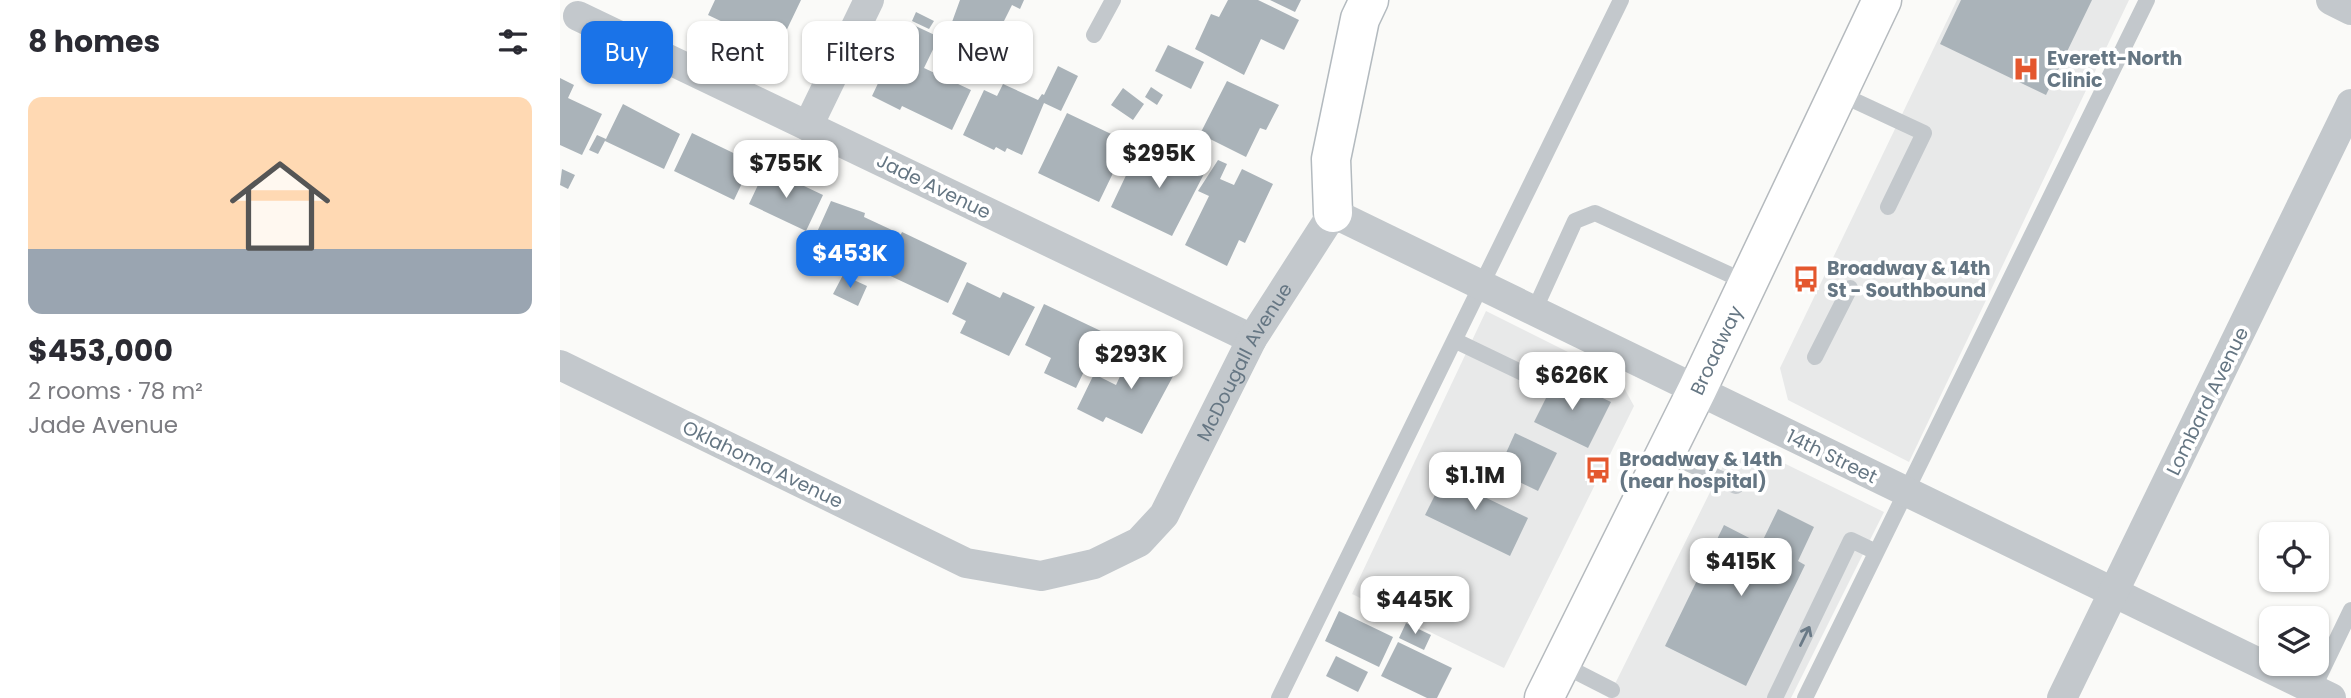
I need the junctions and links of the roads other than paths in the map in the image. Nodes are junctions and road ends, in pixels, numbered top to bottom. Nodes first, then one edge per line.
1 (869, 0) edge
2 (1113, 0) edge
3 (1369, 0) edge
4 (1621, 0) edge
5 (1882, 0) edge
6 (2147, 0) edge
7 (2331, 0) edge
8 (2351, 10) edge
9 (578, 16) dead end
10 (1094, 35) dead end
11 (1838, 93) junction
12 (2351, 104) edge
13 (808, 126) junction
14 (1888, 208) dead end
15 (1333, 213) junction
16 (1748, 283) junction
17 (1480, 285) junction
18 (1850, 288) dead end
19 (1534, 311) junction
20 (1252, 339) junction
21 (1456, 341) junction
22 (1815, 357) dead end
23 (560, 365) edge
24 (1527, 375) dead end
25 (1697, 390) junction
26 (1666, 453) junction
27 (1736, 486) dead end
28 (1906, 491) junction
29 (1877, 552) junction
30 (966, 563) joint
31 (2113, 593) junction
32 (2351, 610) edge
33 (1561, 664) junction
34 (1612, 690) dead end
35 (2318, 695) edge
36 (1279, 698) edge
37 (1544, 698) edge
38 (1775, 698) edge
39 (1805, 698) edge
40 (2062, 698) edge

1 - 13 street
2 - 10 lane
3 - 15 main road
4 - 17 lane
5 - 11 main road, Broadway
6 - 28 lane
7 - 8 street
9 - 13 street, Jade Avenue
11 - 14 lane
11 - 16 main road, Broadway
12 - 31 street, Lombard Avenue
13 - 20 street, Jade Avenue
15 - 17 street, 14th Street
15 - 20 street, McDougall Avenue
16 - 19 lane
16 - 25 main road, Broadway
17 - 19 street, 14th Street
17 - 21 lane
18 - 22 lane
19 - 25 street, 14th Street
20 - 30 street, McDougall Avenue
21 - 24 lane
21 - 36 lane
23 - 30 street, Oklahoma Avenue
25 - 26 main road, Broadway
25 - 28 street, 14th Street
26 - 27 lane
26 - 33 main road, Broadway
28 - 29 lane
28 - 31 street, 14th Street
38 -> 29 lane
29 - 39 lane
31 - 35 street, 14th Street
31 - 40 street, Lombard Avenue
32 - 35 lane
33 - 34 lane
33 - 37 main road, Broadway

